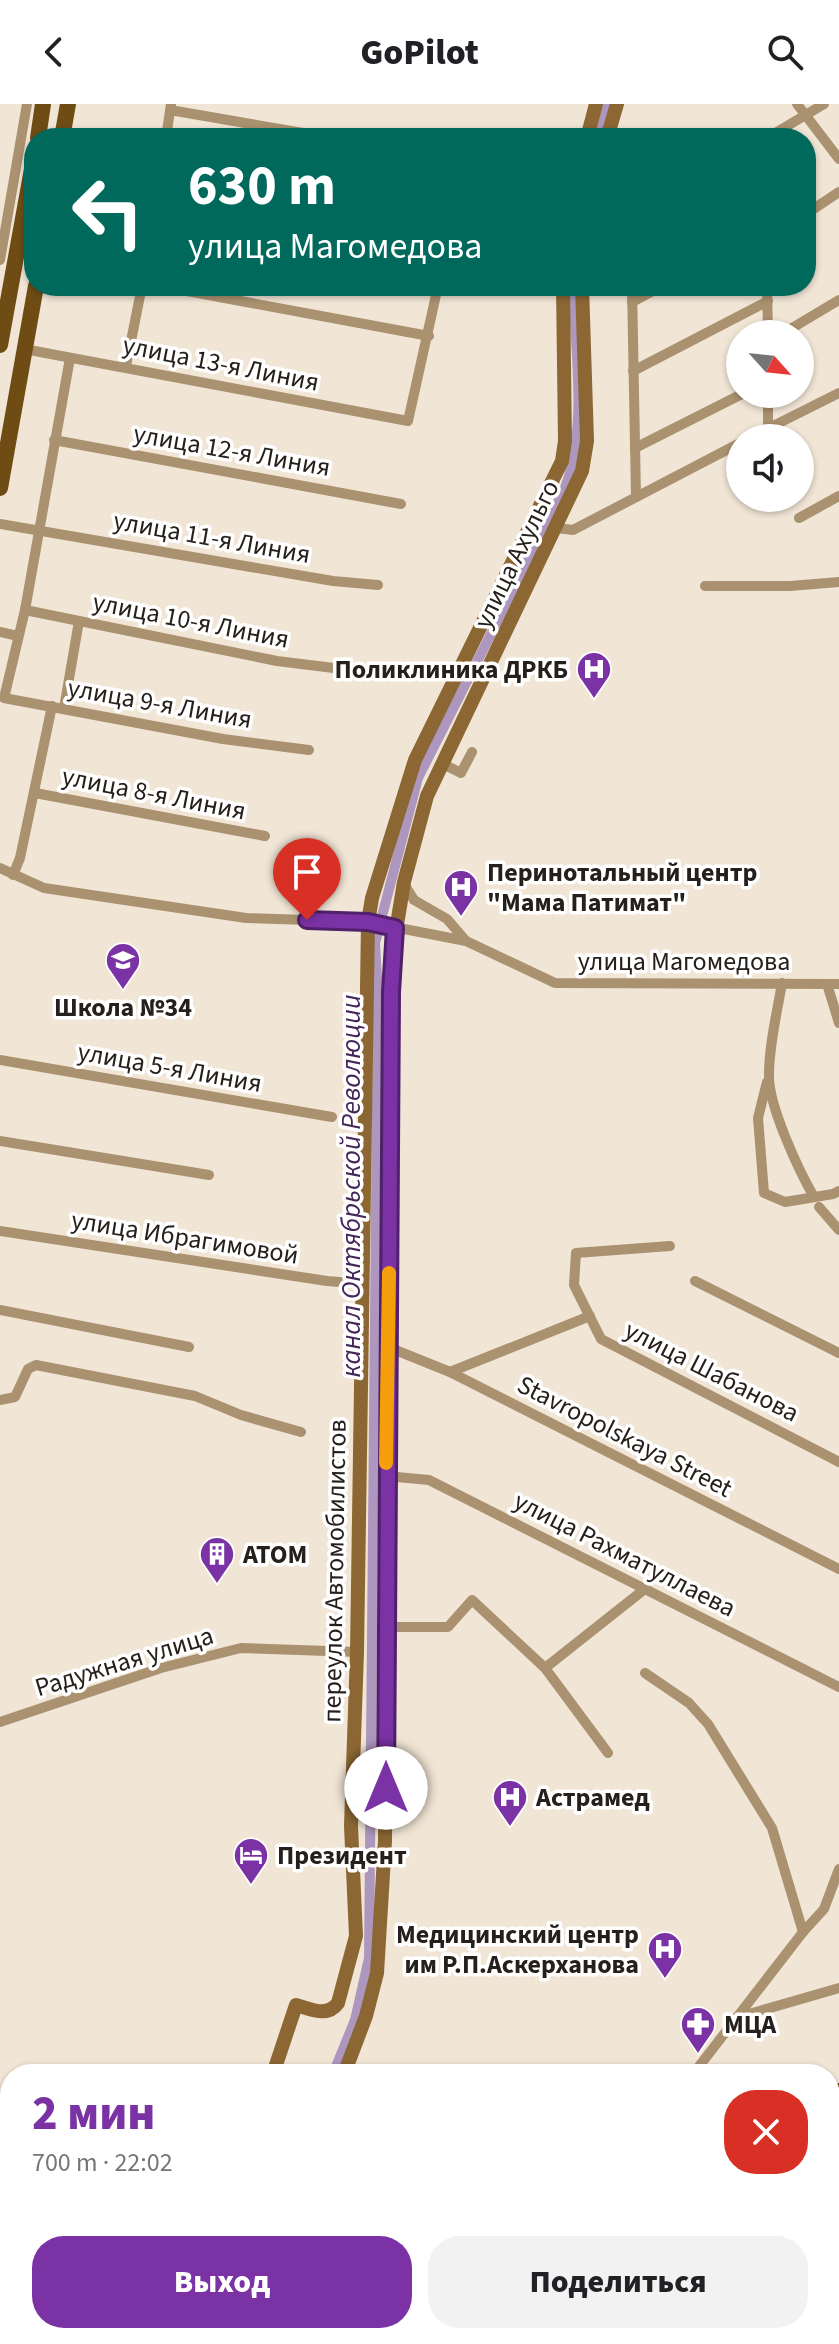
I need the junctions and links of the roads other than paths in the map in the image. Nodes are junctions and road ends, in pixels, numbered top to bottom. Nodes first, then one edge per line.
1 (27, 104) edge
2 (43, 104) edge
3 (68, 104) edge
4 (596, 104) edge
5 (617, 104) edge
6 (797, 104) edge
7 (824, 104) edge
8 (171, 107) edge
9 (806, 114) junction
10 (41, 128) edge
11 (64, 128) edge
12 (168, 128) edge
13 (280, 128) edge
14 (590, 128) edge
15 (610, 128) edge
16 (783, 128) edge
17 (839, 159) edge
18 (0, 173) edge
19 (14, 175) junction
20 (24, 191) edge
21 (839, 192) edge
22 (816, 207) edge
23 (4, 258) edge
24 (34, 296) edge
25 (140, 296) edge
26 (214, 296) edge
27 (436, 296) edge
28 (563, 296) edge
29 (582, 296) edge
30 (632, 296) edge
31 (643, 296) edge
32 (768, 296) edge
33 (839, 300) edge
34 (768, 301) junction
35 (632, 302) junction
36 (768, 320) edge
37 (805, 320) edge
38 (429, 336) junction
39 (0, 345) edge
40 (24, 349) junction
41 (70, 358) junction
42 (126, 366) junction
43 (633, 371) junction
44 (839, 393) edge
45 (726, 402) edge
46 (776, 424) edge
47 (54, 440) junction
48 (635, 448) junction
49 (726, 450) edge
50 (0, 488) edge
51 (839, 496) edge
52 (636, 497) junction
53 (401, 504) dead end
54 (799, 518) dead end
55 (0, 524) edge
56 (556, 528) junction
57 (38, 530) junction
58 (839, 582) edge
59 (378, 585) dead end
60 (705, 586) dead end
61 (25, 610) junction
62 (79, 621) junction
63 (0, 632) edge
64 (18, 636) junction
65 (350, 670) dead end
66 (52, 706) junction
67 (64, 708) junction
68 (309, 750) dead end
69 (472, 752) dead end
70 (441, 763) junction
71 (35, 793) junction
72 (265, 836) dead end
73 (0, 868) edge
74 (13, 875) junction
75 (404, 882) junction
76 (368, 922) junction
77 (392, 927) junction
78 (466, 941) junction
79 (782, 983) junction
80 (833, 984) edge
81 (839, 1023) edge
82 (0, 1060) edge
83 (768, 1078) junction
84 (332, 1117) dead end
85 (0, 1141) edge
86 (209, 1175) dead end
87 (839, 1191) edge
88 (816, 1202) junction
89 (839, 1230) edge
90 (0, 1231) edge
91 (670, 1246) dead end
92 (695, 1281) dead end
93 (363, 1284) junction
94 (0, 1310) edge
95 (590, 1316) junction
96 (189, 1347) dead end
97 (388, 1347) junction
98 (839, 1353) edge
99 (450, 1372) junction
100 (0, 1400) edge
101 (301, 1432) dead end
102 (839, 1462) edge
103 (386, 1476) junction
104 (839, 1569) edge
105 (646, 1588) junction
106 (387, 1627) junction
107 (357, 1652) junction
108 (545, 1668) junction
109 (645, 1673) dead end
110 (839, 1687) edge
111 (0, 1722) edge
112 (608, 1753) dead end
113 (839, 1869) edge
114 (839, 1904) edge
115 (824, 1909) junction
116 (803, 1932) junction
117 (839, 1988) edge
118 (735, 2018) junction
119 (276, 2064) edge
120 (348, 2064) edge
121 (701, 2064) edge

1 - 19 street
2 - 10 main road
3 - 11 main road
4 - 14 main road
5 - 15 main road
6 - 9 street
7 - 9 street
8 - 12 street
8 - 13 street
9 - 16 street
9 - 17 street
18 - 19 street
19 - 23 street
20 - 23 main road
21 - 22 street
23 - 39 main road
24 - 40 main road
25 - 42 street
26 - 38 street
27 - 38 street
28 - 76 main road, переулок Автомобилистов
29 - 56 main road, улица Ахульго
30 - 35 street
31 - 35 street
32 - 34 street
33 - 37 street
34 - 36 street
34 - 43 street
35 - 43 street
38 - 42 street, улица 13-я Линия
40 - 41 street, улица 13-я Линия
40 - 50 main road
41 - 42 street, улица 13-я Линия
41 - 47 street
43 - 48 street
44 - 46 street
45 - 48 street
47 - 53 street, улица 12-я Линия
47 - 57 street
48 - 52 street
49 - 52 street
51 - 54 street
52 - 56 street
55 - 57 street, улица 11-я Линия
56 - 70 main road, улица Ахульго
57 - 59 street, улица 11-я Линия
57 - 61 street
58 - 60 street
61 - 62 street, улица 10-я Линия
61 - 64 street
62 - 65 street, улица 10-я Линия
62 - 67 street
63 - 64 street
64 - 66 street, улица 9-я Линия
66 - 67 street, улица 9-я Линия
66 - 71 street
67 - 68 street, улица 9-я Линия
69 - 70 street
70 - 75 main road, улица Ахульго
71 - 72 street, улица 8-я Линия
71 - 74 street
73 - 74 street
74 - 76 street
75 - 77 main road, улица Ахульго
75 - 78 street
76 - 77 street, улица Магомедова
76 - 93 main road, переулок Автомобилистов
77 - 78 street, улица Магомедова
77 - 97 main road
78 - 79 street, улица Магомедова
79 - 80 street, улица Магомедова
79 - 83 street
80 - 81 street
82 - 84 street, улица 5-я Линия
83 - 88 street
83 - 88 street
85 - 86 street
87 - 88 street
88 - 89 street
90 - 93 street, улица Ибрагимовой
91 - 95 street, улица Шабанова
92 - 98 street
93 - 107 main road, переулок Автомобилистов
94 - 96 street
95 - 99 street
95 - 102 street, улица Шабанова
97 - 99 street, Stavropolskaya Street
97 - 103 main road
99 - 104 street, Stavropolskaya Street
100 - 101 street
103 - 105 street, улица Рахматуллаева
103 - 106 main road
105 - 108 street
105 - 110 street, улица Рахматуллаева
106 - 108 street
106 - 120 main road
107 - 111 street, Радужная улица
107 - 119 main road, переулок Автомобилистов
108 - 112 street
109 - 116 street
113 - 115 street
114 - 115 street
115 - 116 street
116 - 118 street
117 - 118 street
118 - 121 street

